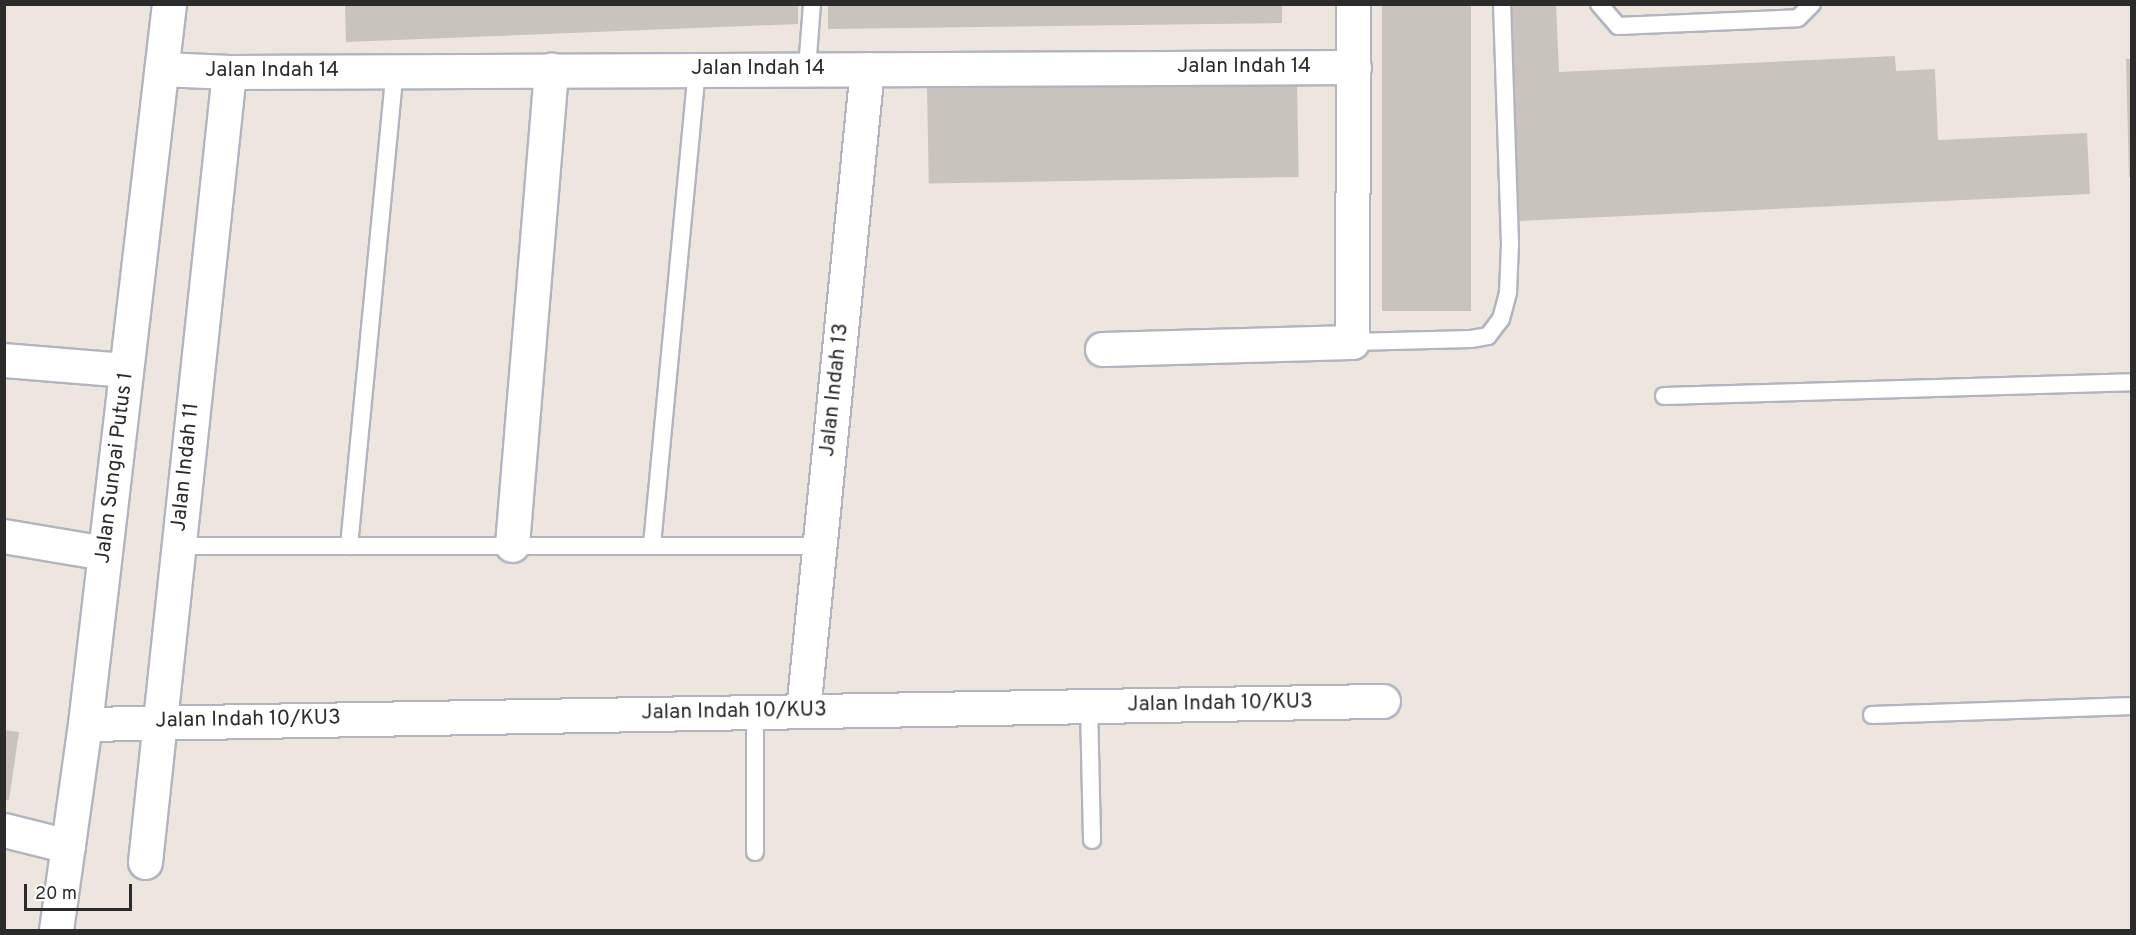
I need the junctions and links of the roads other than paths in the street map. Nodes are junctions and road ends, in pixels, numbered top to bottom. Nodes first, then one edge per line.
1 (169, 4) edge
2 (812, 4) edge
3 (1353, 4) edge
4 (1502, 4) edge
5 (1599, 4) edge
6 (1812, 4) edge
7 (1354, 67) junction
8 (162, 69) junction
9 (807, 69) junction
10 (867, 69) junction
11 (551, 70) junction
12 (697, 70) junction
13 (395, 71) junction
14 (229, 72) junction
15 (1352, 342) junction
16 (1102, 349) dead end
17 (4, 360) edge
18 (126, 370) junction
19 (2132, 382) edge
20 (1664, 396) dead end
21 (4, 536) edge
22 (512, 545) junction
23 (652, 545) junction
24 (178, 546) junction
25 (349, 546) junction
26 (819, 546) junction
27 (105, 553) junction
28 (1383, 701) dead end
29 (1089, 706) junction
30 (2132, 706) edge
31 (803, 711) junction
32 (755, 712) junction
33 (1872, 715) dead end
34 (158, 722) junction
35 (85, 724) junction
36 (4, 830) edge
37 (1092, 840) dead end
38 (68, 846) junction
39 (755, 852) dead end
40 (145, 862) dead end
41 (56, 930) edge

1 - 8 street, Jalan Sungai Putus 1
2 - 9 lane
3 - 7 street
4 - 15 lane
5 - 6 lane
7 - 10 street, Jalan Indah 14
7 - 15 street
8 - 14 street, Jalan Indah 14
8 - 18 street, Jalan Sungai Putus 1
9 - 10 street, Jalan Indah 14
9 - 12 street, Jalan Indah 14
10 - 26 street, Jalan Indah 13
11 - 12 street, Jalan Indah 14
11 - 13 street, Jalan Indah 14
11 - 22 street
12 - 23 lane
13 - 14 street, Jalan Indah 14
13 - 25 lane
14 - 24 street, Jalan Indah 11
15 - 16 street
17 - 18 street
18 - 27 street, Jalan Sungai Putus 1
19 - 20 lane
21 - 27 street
22 - 23 lane
22 - 25 lane
23 - 26 lane
24 - 25 lane
24 - 34 street, Jalan Indah 11
26 - 31 street, Jalan Indah 13
27 - 35 street, Jalan Sungai Putus 1
28 - 29 street, Jalan Indah 10/KU3
29 - 31 street, Jalan Indah 10/KU3
29 - 37 lane
30 - 33 lane
31 - 32 street, Jalan Indah 10/KU3
32 - 34 street, Jalan Indah 10/KU3
32 - 39 lane
34 - 35 street, Jalan Indah 10/KU3
34 - 40 street, Jalan Indah 11
35 - 38 street, Jalan Sungai Putus 1
36 - 38 street
38 - 41 street, Jalan Sungai Putus 1

